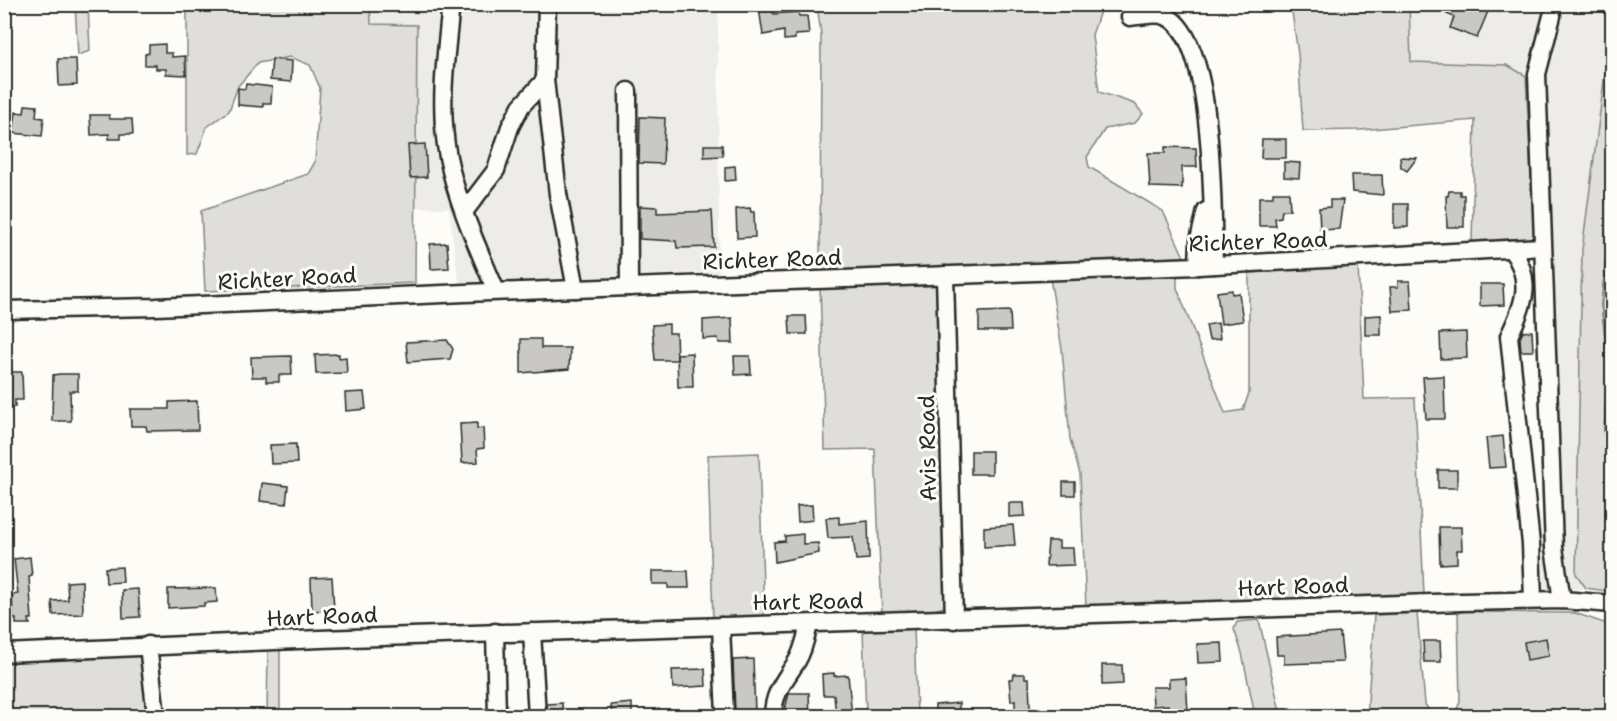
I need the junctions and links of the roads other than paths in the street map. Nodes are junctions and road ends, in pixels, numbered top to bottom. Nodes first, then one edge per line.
1 (450, 4) edge
2 (547, 4) edge
3 (1552, 16) dead end
4 (1130, 17) dead end
5 (545, 80) junction
6 (628, 91) dead end
7 (464, 212) junction
8 (1542, 247) junction
9 (1511, 249) junction
10 (1206, 265) junction
11 (945, 275) junction
12 (629, 287) junction
13 (576, 289) junction
14 (496, 291) junction
15 (4, 310) edge
16 (1533, 600) junction
17 (1562, 600) junction
18 (1612, 604) edge
19 (954, 620) junction
20 (809, 624) junction
21 (721, 626) junction
22 (532, 632) junction
23 (495, 633) junction
24 (148, 645) junction
25 (4, 653) edge
26 (156, 717) edge
27 (497, 717) edge
28 (537, 717) edge
29 (725, 717) edge
30 (773, 717) edge

1 - 7 street
2 - 5 street
3 - 8 street
4 - 10 street
5 - 7 street
5 - 13 street
6 - 12 street
7 - 14 street
8 - 9 street, Richter Road
8 - 17 street
9 - 10 street, Richter Road
9 - 16 street
10 - 11 street, Richter Road
11 - 12 street, Richter Road
11 - 19 street, Avis Road
12 - 13 street, Richter Road
13 - 14 street, Richter Road
14 - 15 street, Richter Road
16 - 17 street, Hart Road
16 - 19 street, Hart Road
17 - 18 street, Hart Road
19 - 20 street, Hart Road
20 - 21 street, Hart Road
20 - 30 street
21 - 22 street, Hart Road
21 - 29 street
22 - 23 street, Hart Road
22 - 28 street
23 - 24 street, Hart Road
23 - 27 street
24 - 25 street, Hart Road
24 - 26 street

